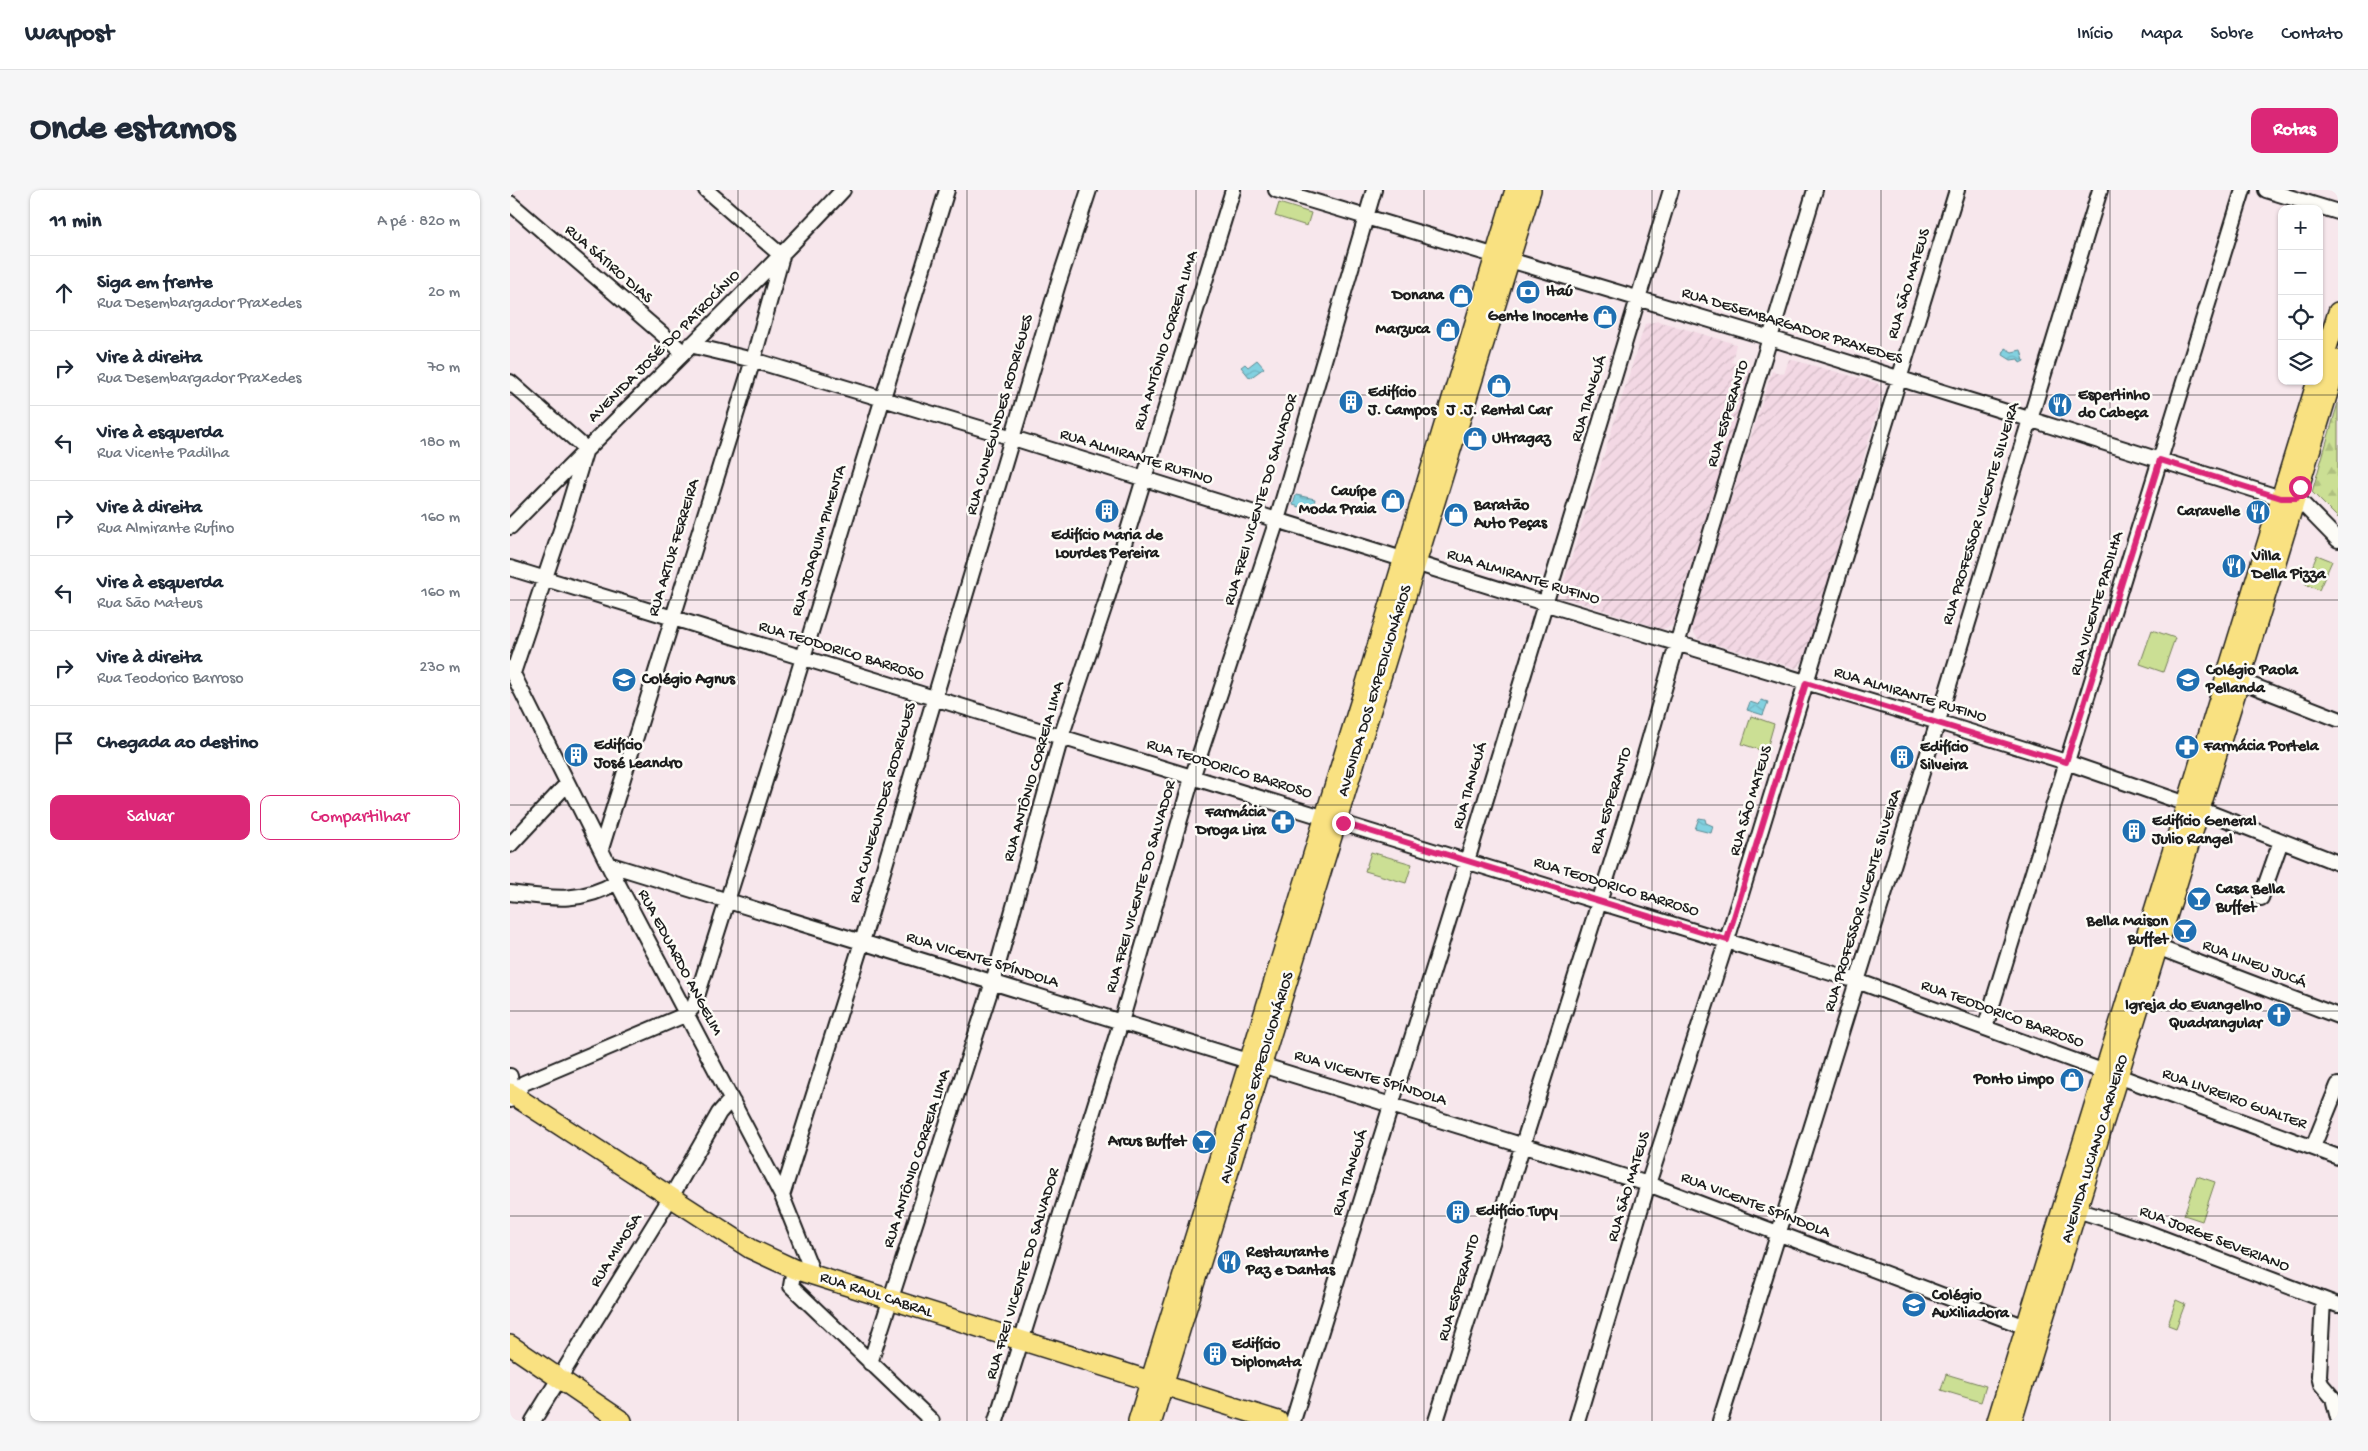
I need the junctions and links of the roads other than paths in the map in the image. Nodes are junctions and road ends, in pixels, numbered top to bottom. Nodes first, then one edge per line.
1 (706, 190) edge
2 (843, 190) edge
3 (947, 190) edge
4 (1089, 190) edge
5 (1233, 190) edge
6 (1276, 190) edge
7 (1374, 190) edge
8 (1515, 190) edge
9 (1531, 190) edge
10 (1671, 190) edge
11 (1815, 190) edge
12 (1957, 190) edge
13 (2100, 190) edge
14 (2243, 190) edge
15 (2266, 190) edge
16 (510, 203) edge
17 (2338, 212) edge
18 (1365, 218) junction
19 (782, 256) junction
20 (1502, 258) junction
21 (1639, 299) junction
22 (2338, 312) edge
23 (1770, 338) junction
24 (687, 349) junction
25 (753, 360) junction
26 (2323, 360) edge
27 (2338, 360) edge
28 (1899, 378) junction
29 (510, 382) edge
30 (2316, 385) edge
31 (881, 400) junction
32 (2028, 420) junction
33 (1013, 438) junction
34 (586, 449) junction
35 (2160, 460) junction
36 (1142, 479) junction
37 (2289, 498) junction
38 (1277, 520) junction
39 (510, 527) edge
40 (2338, 540) edge
41 (1408, 561) junction
42 (510, 568) edge
43 (544, 579) junction
44 (1544, 604) junction
45 (2255, 605) junction
46 (671, 618) junction
47 (1677, 644) junction
48 (803, 657) junction
49 (511, 670) edge
50 (2238, 680) junction
51 (1806, 683) junction
52 (933, 698) junction
53 (2338, 719) edge
54 (1938, 722) junction
55 (1062, 737) junction
56 (2066, 762) junction
57 (1192, 778) junction
58 (568, 784) junction
59 (2193, 806) junction
60 (1330, 819) junction
61 (2281, 841) junction
62 (510, 845) edge
63 (601, 850) junction
64 (1467, 861) junction
65 (2338, 863) edge
66 (608, 864) junction
67 (617, 882) junction
68 (510, 893) edge
69 (2261, 898) dead end
70 (728, 901) junction
71 (1599, 902) junction
72 (1727, 940) junction
73 (862, 942) junction
74 (2157, 947) junction
75 (1857, 981) junction
76 (993, 982) junction
77 (686, 1014) junction
78 (2338, 1016) edge
79 (1121, 1022) junction
80 (1985, 1028) junction
81 (1255, 1063) junction
82 (2111, 1074) junction
83 (510, 1076) edge
84 (2338, 1085) edge
85 (511, 1096) edge
86 (733, 1102) junction
87 (1391, 1104) junction
88 (1523, 1145) junction
89 (2313, 1147) junction
90 (2338, 1157) edge
91 (1648, 1184) junction
92 (782, 1196) junction
93 (671, 1197) junction
94 (2077, 1210) junction
95 (1779, 1234) junction
96 (794, 1269) junction
97 (814, 1276) junction
98 (2323, 1300) junction
99 (891, 1301) junction
100 (2338, 1305) edge
101 (2026, 1327) junction
102 (1022, 1342) junction
103 (510, 1345) edge
104 (870, 1363) junction
105 (559, 1379) junction
106 (1156, 1383) junction
107 (603, 1415) edge
108 (2338, 1418) edge
109 (533, 1421) edge
110 (622, 1421) edge
111 (932, 1421) edge
112 (996, 1421) edge
113 (1138, 1421) edge
114 (1152, 1421) edge
115 (1278, 1421) edge
116 (1293, 1421) edge
117 (1436, 1421) edge
118 (1577, 1421) edge
119 (1720, 1421) edge
120 (2010, 1421) edge

1 - 19 street
2 - 19 street, AVENIDA JOSÉ DO PATROCÍNIO
3 - 31 street, RUA JOAQUIM PIMENTA
4 - 33 street, RUA CUNEGUNDES RODRIGUES
5 - 36 street, RUA ANTÔNIO CORREIA LIMA
6 - 18 street, RUA DESEMBARGADOR PRAXEDES
7 - 18 street, RUA FREI VICENTE DO SALVADOR
8 - 20 main road, AVENIDA DOS EXPEDICIONÁRIOS
9 - 20 main road, AVENIDA DOS EXPEDICIONÁRIOS
10 - 21 street, RUA TIANGUÁ
11 - 23 street, RUA ESPERANTO
12 - 28 street, RUA SÃO MATEUS
13 - 32 street, RUA PROFESSOR VICENTE SILVEIRA
14 - 35 street, RUA VICENTE PADILHA
15 - 17 street
16 - 24 street, RUA SÁTIRO DIAS
18 - 20 street, RUA DESEMBARGADOR PRAXEDES
18 - 38 street, RUA FREI VICENTE DO SALVADOR
19 - 24 street, AVENIDA JOSÉ DO PATROCÍNIO
19 - 25 street, RUA ARTUR FERREIRA
20 - 21 street, RUA DESEMBARGADOR PRAXEDES
20 - 41 main road, AVENIDA DOS EXPEDICIONÁRIOS
21 - 23 street, RUA DESEMBARGADOR PRAXEDES
21 - 44 street, RUA TIANGUÁ
22 - 26 main road
23 - 28 street, RUA DESEMBARGADOR PRAXEDES
23 - 47 street, RUA ESPERANTO
24 - 25 street, RUA ALMIRANTE RUFINO
24 - 34 street, AVENIDA JOSÉ DO PATROCÍNIO
25 - 31 street, RUA ALMIRANTE RUFINO
25 - 46 street, RUA ARTUR FERREIRA
27 - 37 main road, AVENIDA LUCIANO CARNEIRO
28 - 32 street, RUA DESEMBARGADOR PRAXEDES
28 - 51 street, RUA SÃO MATEUS
29 - 34 street
30 - 37 main road, AVENIDA LUCIANO CARNEIRO
31 - 33 street, RUA ALMIRANTE RUFINO
31 - 48 street, RUA JOAQUIM PIMENTA
32 - 35 street, RUA DESEMBARGADOR PRAXEDES
32 - 54 street, RUA PROFESSOR VICENTE SILVEIRA
33 - 36 street, RUA ALMIRANTE RUFINO
33 - 52 street, RUA CUNEGUNDES RODRIGUES
34 - 39 street, AVENIDA JOSÉ DO PATROCÍNIO
34 - 43 street
35 - 37 street, RUA DESEMBARGADOR PRAXEDES
35 - 56 street, RUA VICENTE PADILHA
36 - 38 street, RUA ALMIRANTE RUFINO
36 - 55 street, RUA ANTÔNIO CORREIA LIMA
37 - 40 street
37 - 45 main road, AVENIDA LUCIANO CARNEIRO
38 - 41 street, RUA ALMIRANTE RUFINO
38 - 57 street, RUA FREI VICENTE DO SALVADOR
41 - 44 street, RUA ALMIRANTE RUFINO
41 - 60 main road, AVENIDA DOS EXPEDICIONÁRIOS
42 - 43 street, RUA TEODORICO BARROSO
43 - 46 street, RUA TEODORICO BARROSO
43 - 49 street
44 - 47 street, RUA ALMIRANTE RUFINO
44 - 64 street, RUA TIANGUÁ
45 - 50 main road, AVENIDA LUCIANO CARNEIRO
45 - 59 main road, AVENIDA LUCIANO CARNEIRO
46 - 48 street, RUA TEODORICO BARROSO
46 - 63 street, RUA ARTUR FERREIRA
47 - 51 street, RUA ALMIRANTE RUFINO
47 - 71 street, RUA ESPERANTO
48 - 52 street, RUA TEODORICO BARROSO
48 - 70 street, RUA JOAQUIM PIMENTA
49 - 58 street, RUA EDUARDO ANGELIM
50 - 53 street
50 - 59 main road, AVENIDA LUCIANO CARNEIRO
51 - 54 street, RUA ALMIRANTE RUFINO
51 - 72 street, RUA SÃO MATEUS
52 - 55 street, RUA TEODORICO BARROSO
52 - 73 street, RUA CUNEGUNDES RODRIGUES
54 - 56 street, RUA ALMIRANTE RUFINO
54 - 75 street, RUA PROFESSOR VICENTE SILVEIRA
55 - 57 street, RUA TEODORICO BARROSO
55 - 76 street, RUA ANTÔNIO CORREIA LIMA
56 - 59 street, RUA ALMIRANTE RUFINO
56 - 80 street, RUA VICENTE PADILHA
57 - 60 street, RUA TEODORICO BARROSO
57 - 79 street, RUA FREI VICENTE DO SALVADOR
58 - 62 street
58 - 63 street, RUA EDUARDO ANGELIM
59 - 61 street, RUA ALMIRANTE RUFINO
59 - 74 main road, AVENIDA LUCIANO CARNEIRO
59 - 82 main road, AVENIDA LUCIANO CARNEIRO
60 - 64 street, RUA TEODORICO BARROSO
60 - 81 main road, AVENIDA DOS EXPEDICIONÁRIOS
61 - 65 street, RUA ALMIRANTE RUFINO
61 - 69 street
63 - 66 street, RUA EDUARDO ANGELIM
64 - 71 street, RUA TEODORICO BARROSO
64 - 87 street, RUA TIANGUÁ
66 - 67 street, RUA EDUARDO ANGELIM
66 - 70 street, RUA VICENTE SPÍNDOLA
67 - 68 street
67 - 77 street, RUA EDUARDO ANGELIM
70 - 73 street, RUA VICENTE SPÍNDOLA
70 - 77 street, RUA JOAQUIM PIMENTA
71 - 72 street, RUA TEODORICO BARROSO
71 - 88 street, RUA ESPERANTO
72 - 75 street, RUA TEODORICO BARROSO
72 - 91 street, RUA SÃO MATEUS
73 - 76 street, RUA VICENTE SPÍNDOLA
73 - 92 street, RUA CUNEGUNDES RODRIGUES
74 - 78 street, RUA LINEU JUCÁ
74 - 82 main road, AVENIDA LUCIANO CARNEIRO
75 - 80 street, RUA TEODORICO BARROSO
75 - 95 street, RUA PROFESSOR VICENTE SILVEIRA
76 - 79 street, RUA VICENTE SPÍNDOLA
76 - 99 street, RUA ANTÔNIO CORREIA LIMA
77 - 85 street
77 - 86 street, RUA EDUARDO ANGELIM
79 - 81 street, RUA VICENTE SPÍNDOLA
79 - 102 street, RUA FREI VICENTE DO SALVADOR
80 - 82 street, RUA TEODORICO BARROSO
81 - 87 street, RUA VICENTE SPÍNDOLA
81 - 106 main road, AVENIDA DOS EXPEDICIONÁRIOS
82 - 89 street, RUA LIVREIRO GUALTER
82 - 94 main road, AVENIDA LUCIANO CARNEIRO
82 - 101 main road, AVENIDA LUCIANO CARNEIRO
83 - 85 street
84 - 89 street
85 - 93 main road, RUA RAUL CABRAL
86 - 92 street, RUA EDUARDO ANGELIM
86 - 93 street, RUA MIMOSA
87 - 88 street, RUA VICENTE SPÍNDOLA
87 - 116 street, RUA TIANGUÁ
88 - 91 street, RUA VICENTE SPÍNDOLA
88 - 117 street, RUA ESPERANTO
89 - 90 street, RUA LIVREIRO GUALTER
91 - 95 street, RUA VICENTE SPÍNDOLA
91 - 118 street, RUA SÃO MATEUS
92 - 97 street, RUA EDUARDO ANGELIM
93 - 96 main road, RUA RAUL CABRAL
93 - 105 street, RUA MIMOSA
94 - 98 street, RUA JORGE SEVERIANO
94 - 120 main road, AVENIDA LUCIANO CARNEIRO
95 - 101 street, RUA VICENTE SPÍNDOLA
95 - 119 street, RUA PROFESSOR VICENTE SILVEIRA
96 - 97 main road, RUA RAUL CABRAL
96 - 104 street
97 - 99 main road, RUA RAUL CABRAL
98 - 100 street, RUA JORGE SEVERIANO
98 - 108 street
99 - 102 main road, RUA RAUL CABRAL
99 - 104 street, RUA ANTÔNIO CORREIA LIMA
101 - 120 main road, AVENIDA LUCIANO CARNEIRO
102 - 106 main road, RUA RAUL CABRAL
102 - 112 street, RUA FREI VICENTE DO SALVADOR
103 - 105 main road
104 - 111 street
105 - 107 main road
105 - 109 street, RUA MIMOSA
106 - 113 main road, AVENIDA DOS EXPEDICIONÁRIOS
106 - 114 main road, AVENIDA DOS EXPEDICIONÁRIOS
106 - 115 main road, RUA RAUL CABRAL
107 - 110 main road

